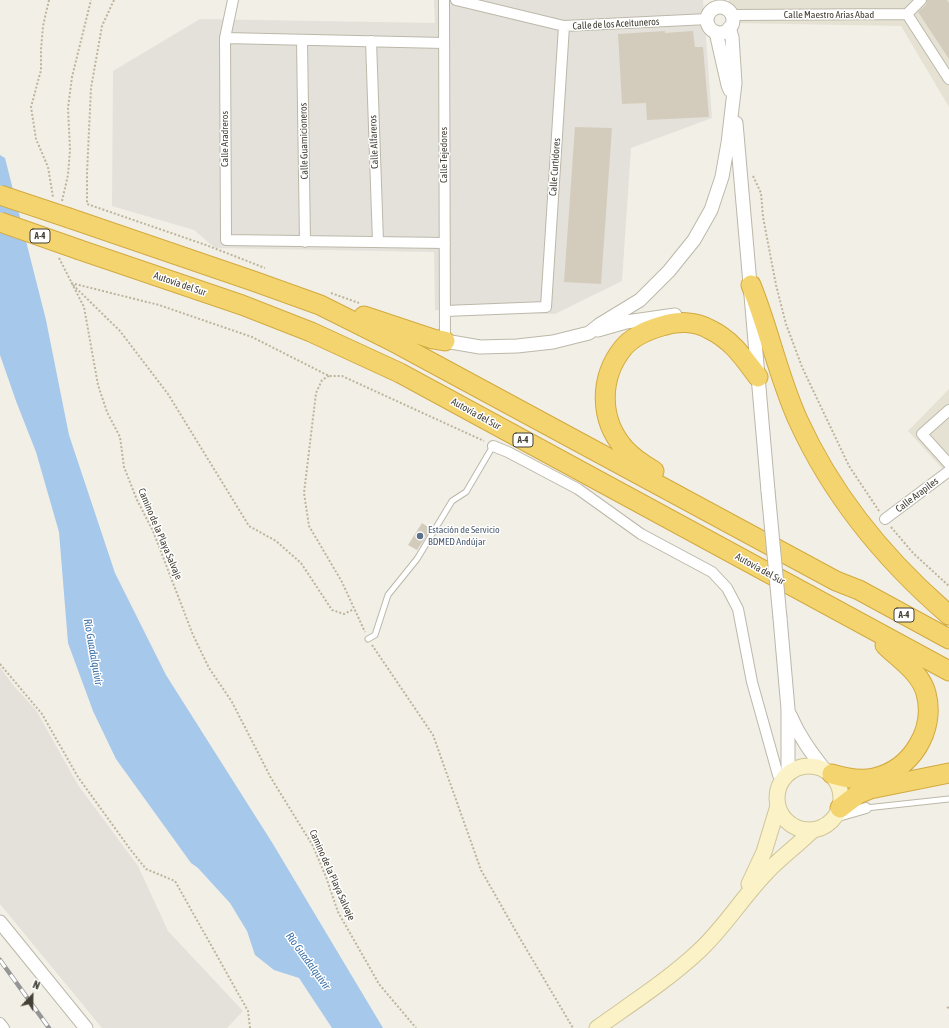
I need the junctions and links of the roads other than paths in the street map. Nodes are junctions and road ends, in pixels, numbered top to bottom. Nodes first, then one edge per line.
1 (233, 0) edge
2 (444, 0) edge
3 (456, 0) edge
4 (921, 0) edge
5 (723, 6) edge
6 (906, 14) junction
7 (708, 19) junction
8 (564, 26) junction
9 (730, 28) junction
10 (716, 32) junction
11 (224, 38) junction
12 (302, 40) junction
13 (371, 41) junction
14 (444, 43) junction
15 (949, 79) edge
16 (733, 96) junction
17 (0, 195) edge
18 (0, 222) edge
19 (305, 242) junction
20 (378, 242) junction
21 (445, 243) junction
22 (751, 285) junction
23 (324, 299) junction
24 (445, 311) junction
25 (589, 333) junction
26 (445, 341) junction
27 (756, 357) junction
28 (758, 377) junction
29 (949, 410) edge
30 (493, 446) joint
31 (949, 464) edge
32 (949, 471) edge
33 (885, 519) road end
34 (859, 590) junction
35 (949, 615) edge
36 (865, 626) junction
37 (368, 639) road end
38 (949, 639) edge
39 (949, 671) edge
40 (788, 709) junction
41 (828, 772) junction
42 (949, 772) edge
43 (785, 776) junction
44 (949, 799) edge
45 (778, 806) junction
46 (841, 807) junction
47 (866, 808) junction
48 (813, 830) junction
49 (740, 903) junction
50 (0, 922) edge
51 (0, 1023) edge
52 (4, 1028) edge
53 (86, 1028) edge
54 (597, 1028) edge

1 - 11 street
2 - 14 street, Calle Tejedores
3 - 8 street, Calle de los Aceituneros
4 - 6 street
5 - 6 street, Calle Maestro Arias Abad
5 - 7 street
5 - 9 street
6 - 15 street
7 - 8 street, Calle de los Aceituneros
7 - 10 street
8 - 24 street, Calle Curtidores
9 - 10 street
9 - 16 street
10 - 16 street
11 - 12 street
11 - 19 street, Calle Aradreros
12 - 13 street
12 - 19 street, Calle Guarnicioneros
13 - 14 street
13 - 20 street, Calle Alfareros
14 - 21 street, Calle Tejedores
16 - 22 street
16 - 25 street
17 - 23 highway, A-4, bridge
18 - 36 highway, Autovía del Sur / A-4, bridge
19 - 20 street, Calle Aradreros
20 - 21 street, Calle Aradreros
21 - 24 street, Calle Tejedores
22 - 27 street
22 - 35 highway
23 - 26 highway
23 - 34 highway, A-4
24 - 26 street, Calle Tejedores
25 - 26 street
25 - 27 street
27 - 28 street
28 - 34 highway
28 - 40 street, bridge
29 - 31 street
30 - 37 lane
30 - 43 street
32 - 33 street, Calle Arapiles
34 - 38 highway, A-4
36 - 39 highway, Autovía del Sur / A-4
36 - 41 highway
40 - 41 street
40 - 43 street
41 - 43 main road
41 - 46 main road
42 - 46 highway
43 - 45 main road
44 - 47 lane
45 - 48 main road
45 - 49 main road
46 - 47 street
46 - 47 street
46 - 48 main road
48 - 49 main road
49 - 54 main road
50 - 53 street
51 - 52 street

